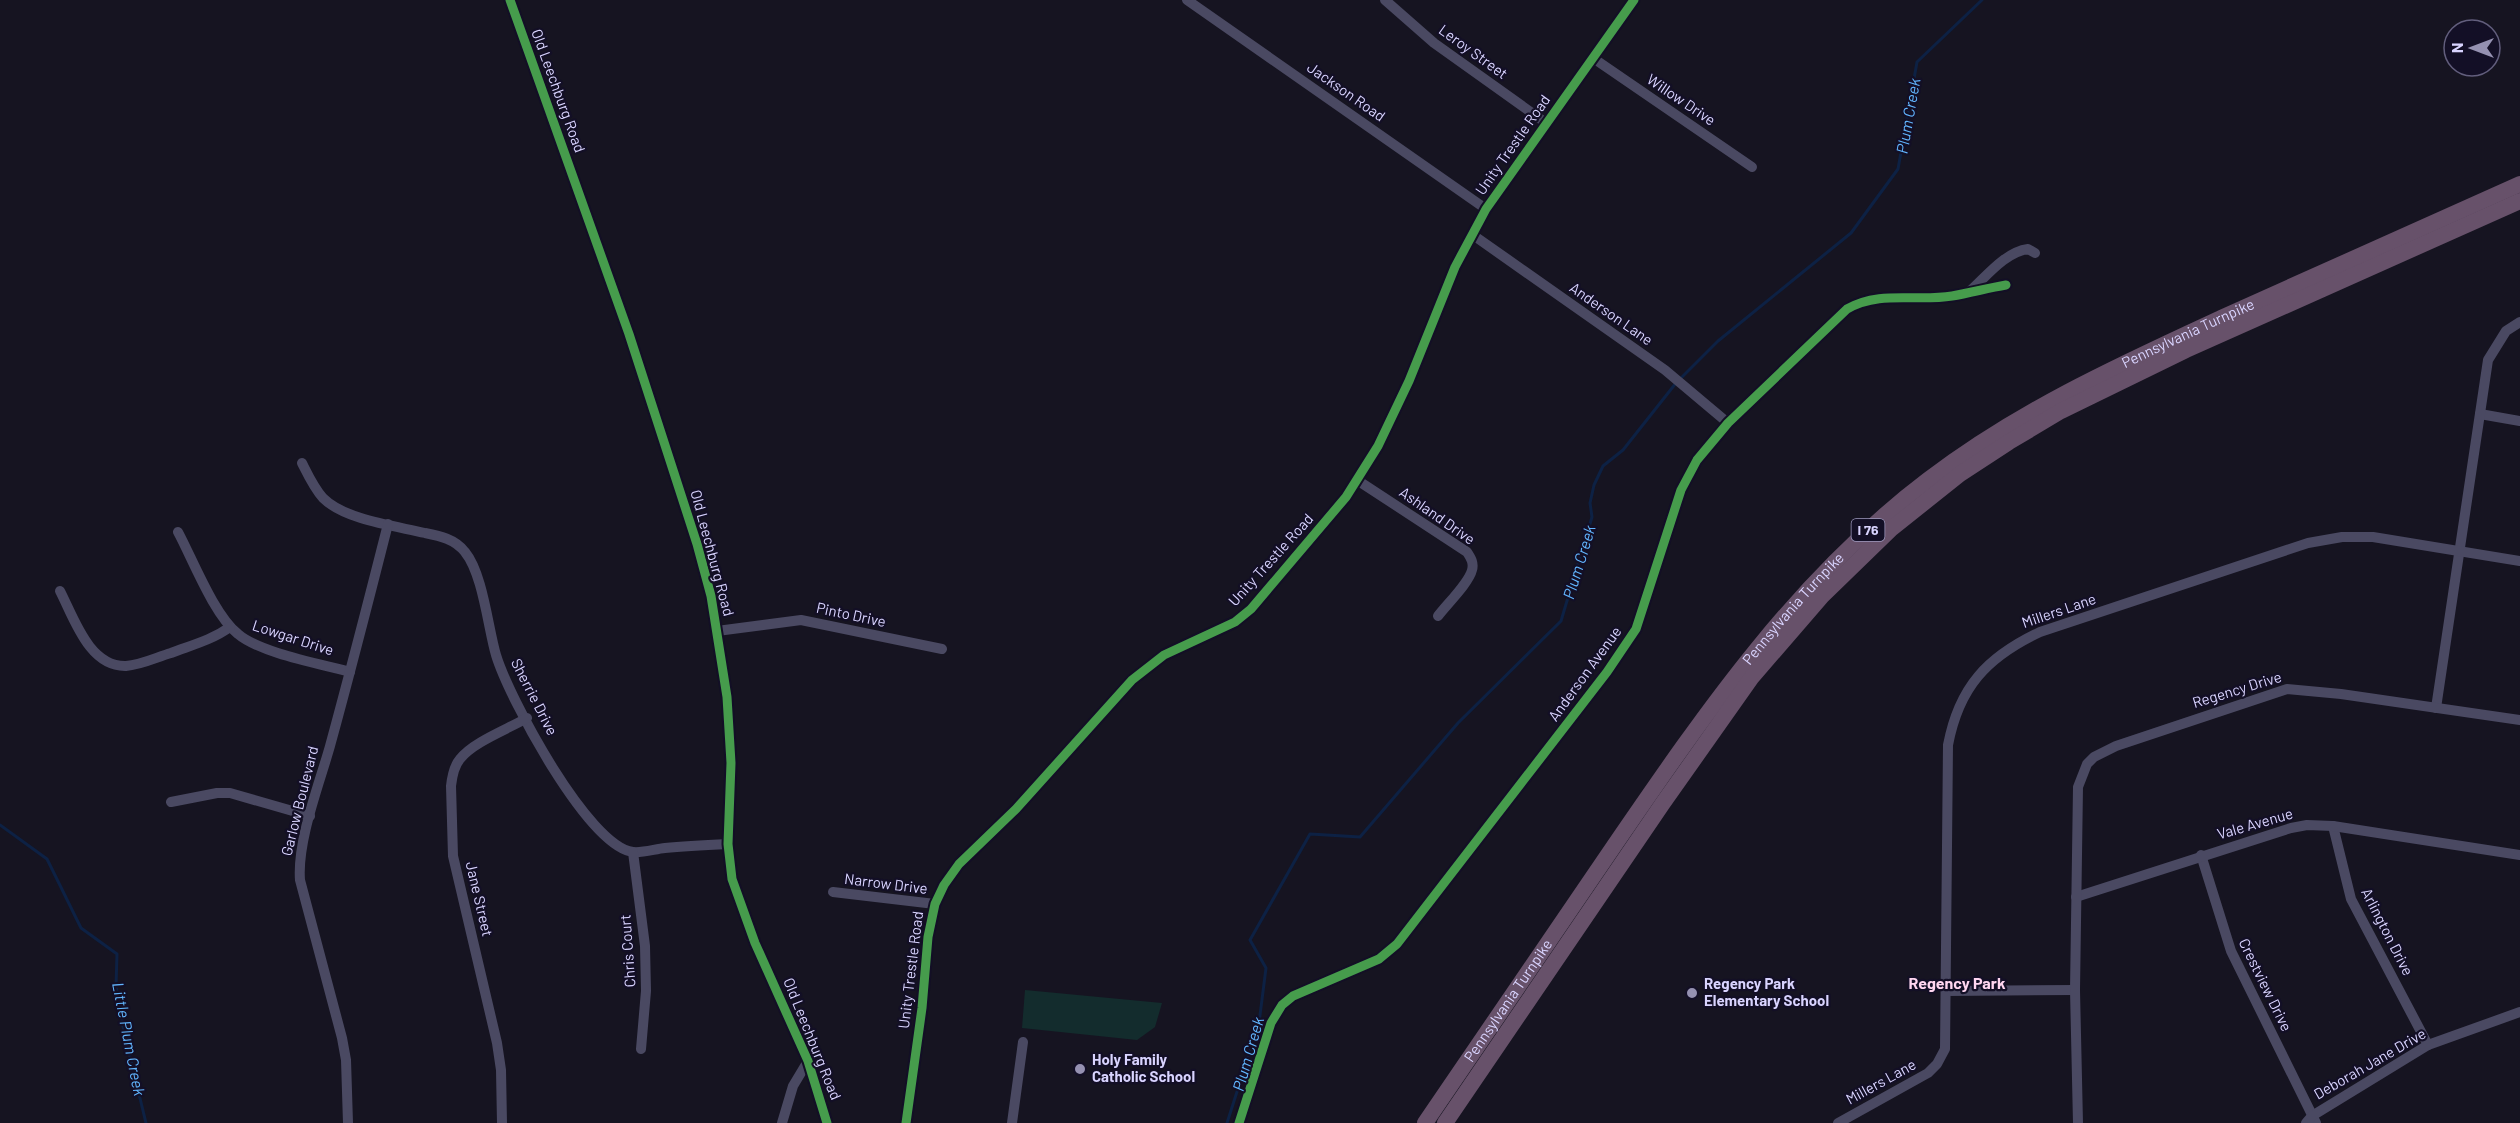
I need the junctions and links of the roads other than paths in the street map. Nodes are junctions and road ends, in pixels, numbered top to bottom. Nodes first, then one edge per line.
1 (510, 0) edge
2 (1187, 0) edge
3 (1385, 0) edge
4 (1634, 0) edge
5 (1593, 58) junction
6 (1546, 123) junction
7 (1752, 167) dead end
8 (2520, 184) edge
9 (2520, 201) edge
10 (1486, 209) junction
11 (1473, 235) junction
12 (2035, 253) dead end
13 (2006, 285) dead end
14 (1968, 292) junction
15 (2520, 322) edge
16 (2480, 414) junction
17 (2520, 421) edge
18 (1728, 423) junction
19 (302, 464) dead end
20 (1357, 480) junction
21 (388, 525) junction
22 (178, 532) dead end
23 (2458, 551) junction
24 (2520, 561) edge
25 (60, 591) dead end
26 (1438, 616) dead end
27 (230, 627) junction
28 (717, 631) junction
29 (942, 649) dead end
30 (350, 672) junction
31 (2436, 708) junction
32 (527, 718) junction
33 (2520, 720) edge
34 (171, 802) dead end
35 (309, 816) junction
36 (2333, 826) junction
37 (728, 844) junction
38 (633, 852) junction
39 (2201, 855) junction
40 (2520, 855) edge
41 (833, 892) dead end
42 (2076, 897) junction
43 (935, 904) junction
44 (2075, 990) junction
45 (1946, 991) junction
46 (2520, 1012) edge
47 (1023, 1042) dead end
48 (2428, 1045) junction
49 (641, 1049) dead end
50 (808, 1061) junction
51 (2311, 1121) edge
52 (348, 1123) edge
53 (502, 1123) edge
54 (782, 1123) edge
55 (827, 1123) edge
56 (906, 1123) edge
57 (1011, 1123) edge
58 (1239, 1123) edge
59 (1425, 1123) edge
60 (1445, 1123) edge
61 (1838, 1123) edge
62 (2078, 1123) edge

1 - 28 street, Old Leechburg Road
2 - 10 street, Jackson Road
3 - 6 street, Leroy Street
4 - 5 street, Unity Trestle Road
5 - 6 street, Unity Trestle Road
5 - 7 street, Willow Drive
6 - 10 street, Unity Trestle Road
8 - 59 highway, Pennsylvania Turnpike / I 76
9 - 60 highway, Pennsylvania Turnpike / I 76
10 - 11 street, Unity Trestle Road
11 - 18 street, Anderson Lane
11 - 20 street, Unity Trestle Road
12 - 14 street
13 - 14 street, Anderson Avenue
14 - 18 street, Anderson Avenue
15 - 16 street
16 - 17 street
16 - 23 street
18 - 58 street, Anderson Avenue
19 - 21 street, Sherrie Drive
20 - 26 street, Ashland Drive
20 - 43 street, Unity Trestle Road
21 - 30 street, Garlow Boulevard
21 - 32 street, Sherrie Drive
22 - 27 street, Lowgar Drive
23 - 24 street, Millers Lane
23 - 31 street
23 - 45 street, Millers Lane
25 - 27 street
27 - 30 street, Lowgar Drive
28 - 29 street, Pinto Drive
28 - 37 street, Old Leechburg Road
30 - 35 street, Garlow Boulevard
31 - 33 street
31 - 42 street, Regency Drive
32 - 38 street, Sherrie Drive
32 - 53 street, Jane Street
34 - 35 street
35 - 52 street, Garlow Boulevard
36 - 39 street, Vale Avenue
36 - 40 street, Vale Avenue
36 - 48 street, Arlington Drive
37 - 38 street
37 - 50 street, Old Leechburg Road
38 - 49 street, Chris Court
39 - 42 street, Vale Avenue
39 - 51 street, Crestview Drive
41 - 43 street, Narrow Drive
42 - 44 street, Regency Drive
43 - 56 street, Unity Trestle Road
44 - 45 street
44 - 62 street, Regency Drive
45 - 61 street, Millers Lane
46 - 48 street, Deborah Jane Drive
47 - 57 street
48 - 51 street, Deborah Jane Drive
50 - 54 street
50 - 55 street, Old Leechburg Road

